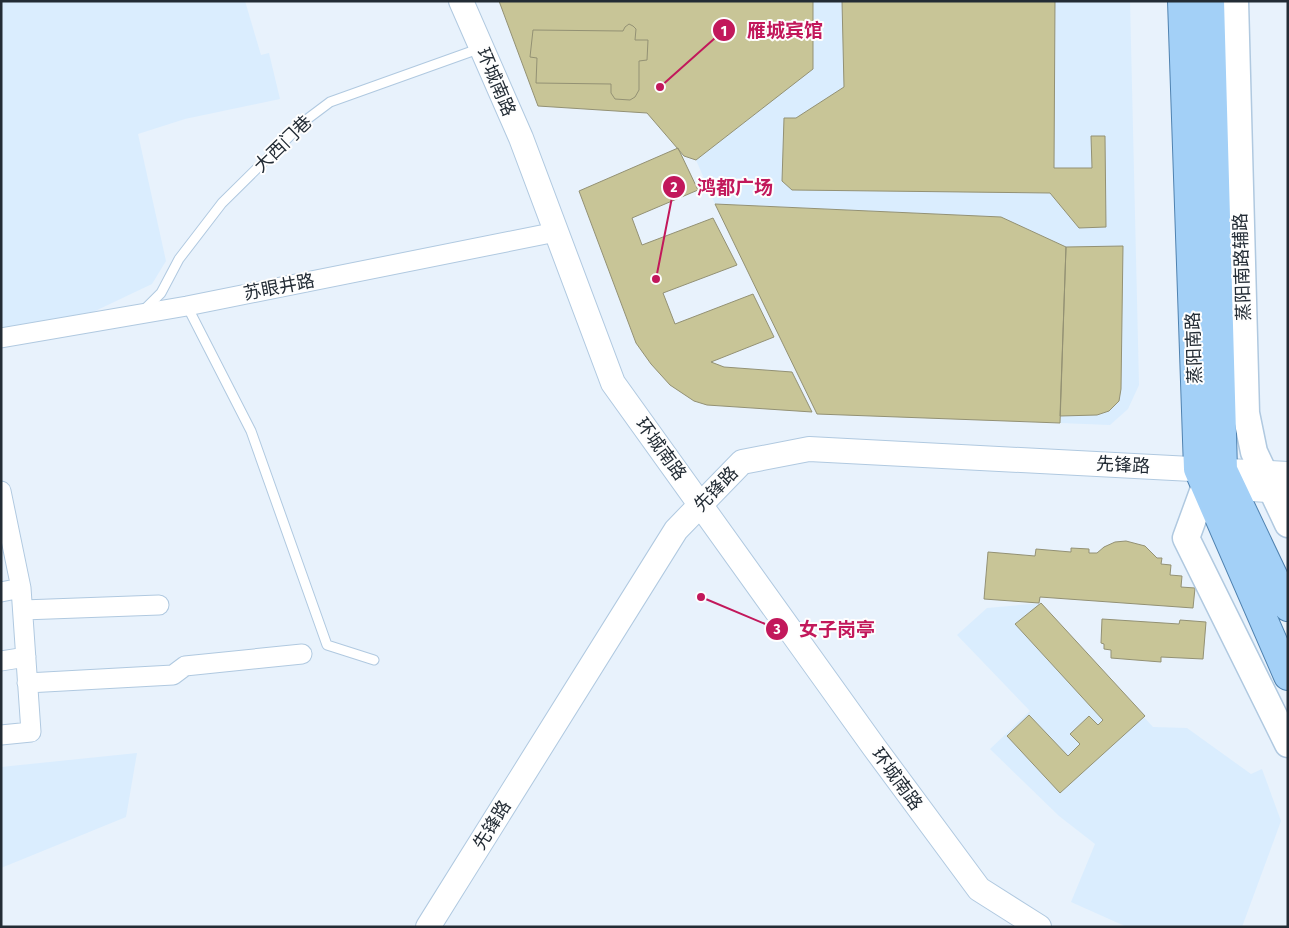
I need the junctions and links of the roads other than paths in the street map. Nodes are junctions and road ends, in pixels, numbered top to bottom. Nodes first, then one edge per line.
1 (461, 1) edge
2 (1182, 1) edge
3 (1210, 1) edge
4 (1235, 1) edge
5 (482, 48) junction
6 (556, 232) junction
7 (187, 306) junction
8 (140, 314) junction
9 (1, 338) edge
10 (1214, 478) junction
11 (1278, 482) edge
12 (1, 490) edge
13 (705, 510) junction
14 (4, 513) edge
15 (1288, 524) edge
16 (22, 588) junction
17 (1, 592) edge
18 (159, 605) dead end
19 (1288, 607) edge
20 (23, 610) junction
21 (302, 654) dead end
22 (26, 657) junction
23 (374, 660) dead end
24 (1, 661) edge
25 (1288, 676) edge
26 (27, 683) junction
27 (1, 735) edge
28 (1288, 744) edge
29 (428, 927) edge
30 (442, 927) edge
31 (1039, 927) edge

1 - 5 street, 环城南路
2 - 10 main road, 蒸阳南路
3 - 10 main road, 蒸阳南路
4 - 11 main road, 蒸阳南路辅路
5 - 6 street, 环城南路
5 - 8 lane, 大西门巷
6 - 7 street, 苏眼井路
6 - 13 street, 环城南路
7 - 8 street, 苏眼井路
7 - 23 lane
8 - 9 street, 苏眼井路
10 - 11 street, 先锋路
10 - 13 street, 先锋路
10 - 19 main road, 蒸阳南路
10 - 25 main road, 蒸阳南路
10 - 28 main road
11 - 15 main road, 蒸阳南路辅路
12 - 14 street
13 - 29 street, 先锋路
13 - 30 street, 先锋路
13 - 31 street, 环城南路
14 - 16 street
16 - 17 street
16 - 20 street
18 - 20 street
20 - 22 street
21 - 26 street
22 - 24 street
22 - 26 street
26 - 27 street

